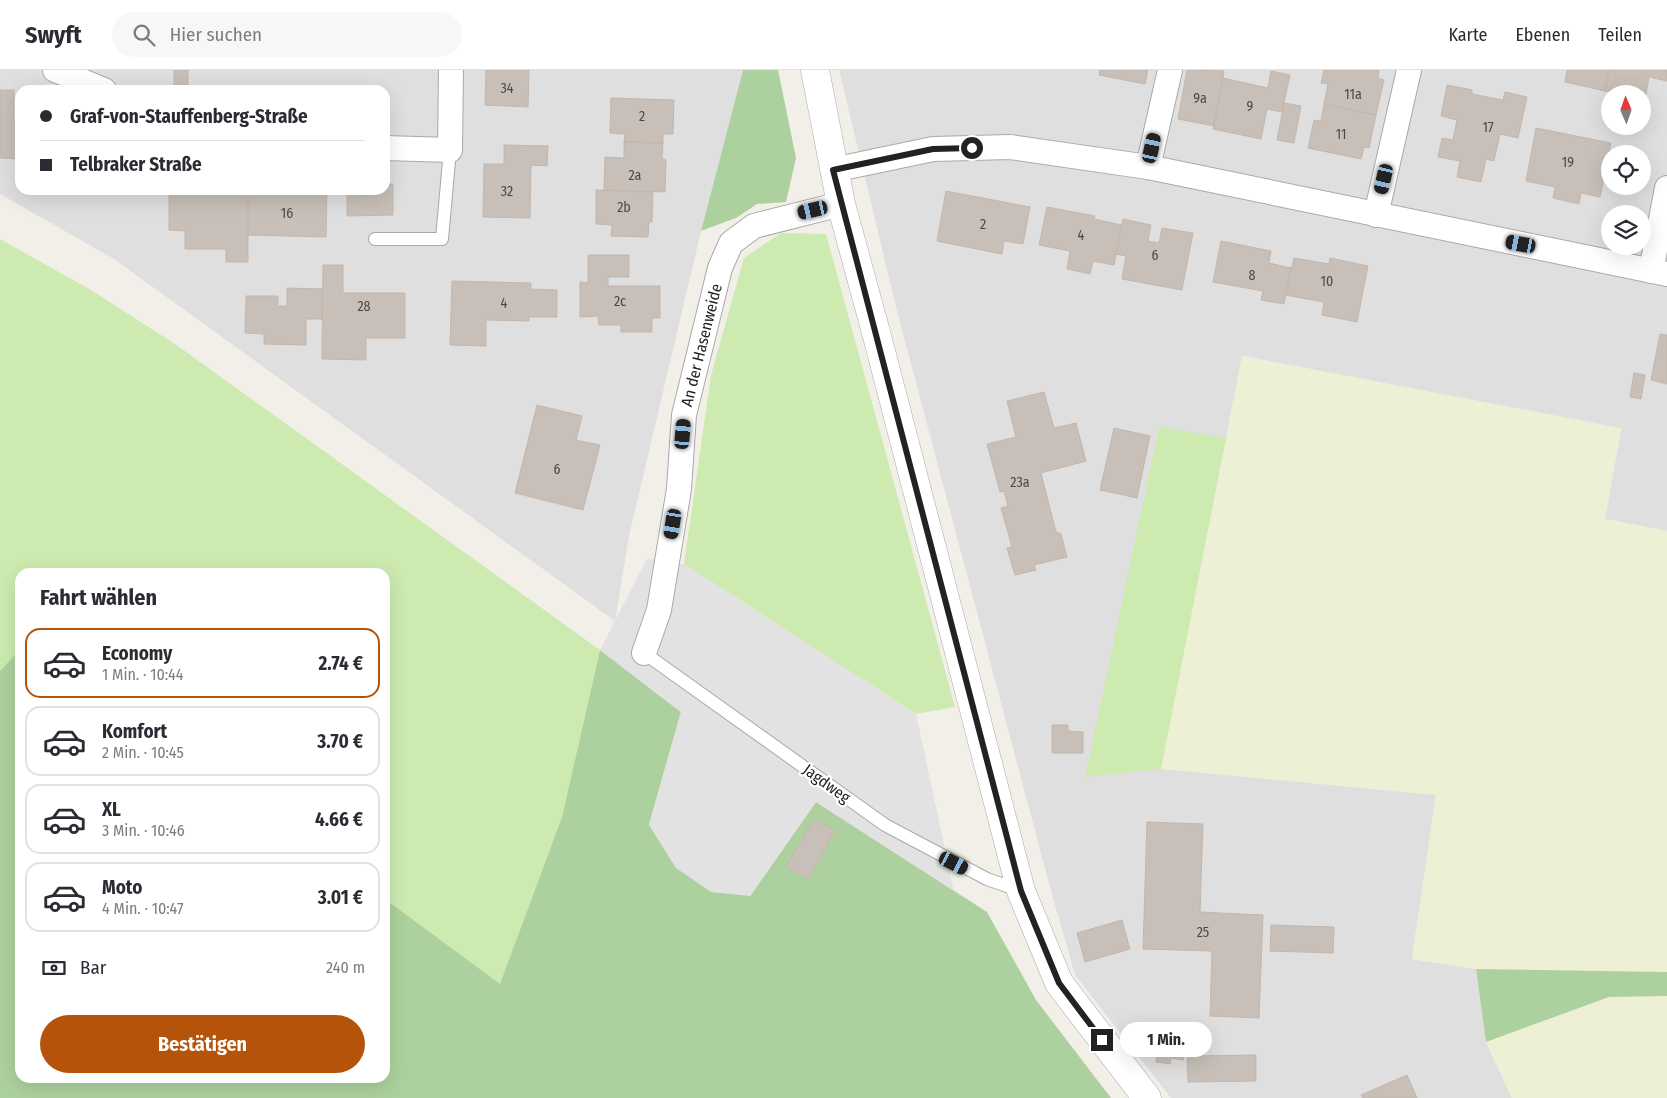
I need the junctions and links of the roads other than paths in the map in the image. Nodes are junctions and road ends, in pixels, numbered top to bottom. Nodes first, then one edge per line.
1 (56, 70) edge
2 (452, 70) edge
3 (815, 70) edge
4 (1170, 70) edge
5 (1410, 70) edge
6 (92, 85) edge
7 (390, 148) edge
8 (450, 150) junction
9 (1148, 167) junction
10 (833, 170) junction
11 (1667, 188) edge
12 (841, 204) junction
13 (1376, 215) junction
14 (375, 239) dead end
15 (1659, 272) edge
16 (644, 653) joint
17 (1021, 891) junction
18 (1146, 1098) edge

1 - 6 street
2 - 8 street
3 - 10 street
4 - 9 street
5 - 13 street
7 - 8 street
8 - 14 lane
9 - 10 street
9 - 13 street
10 - 12 street
11 - 15 street
12 - 16 street, An der Hasenweide
12 - 17 street
13 - 15 street
16 - 17 lane, Jagdweg
17 - 18 street

